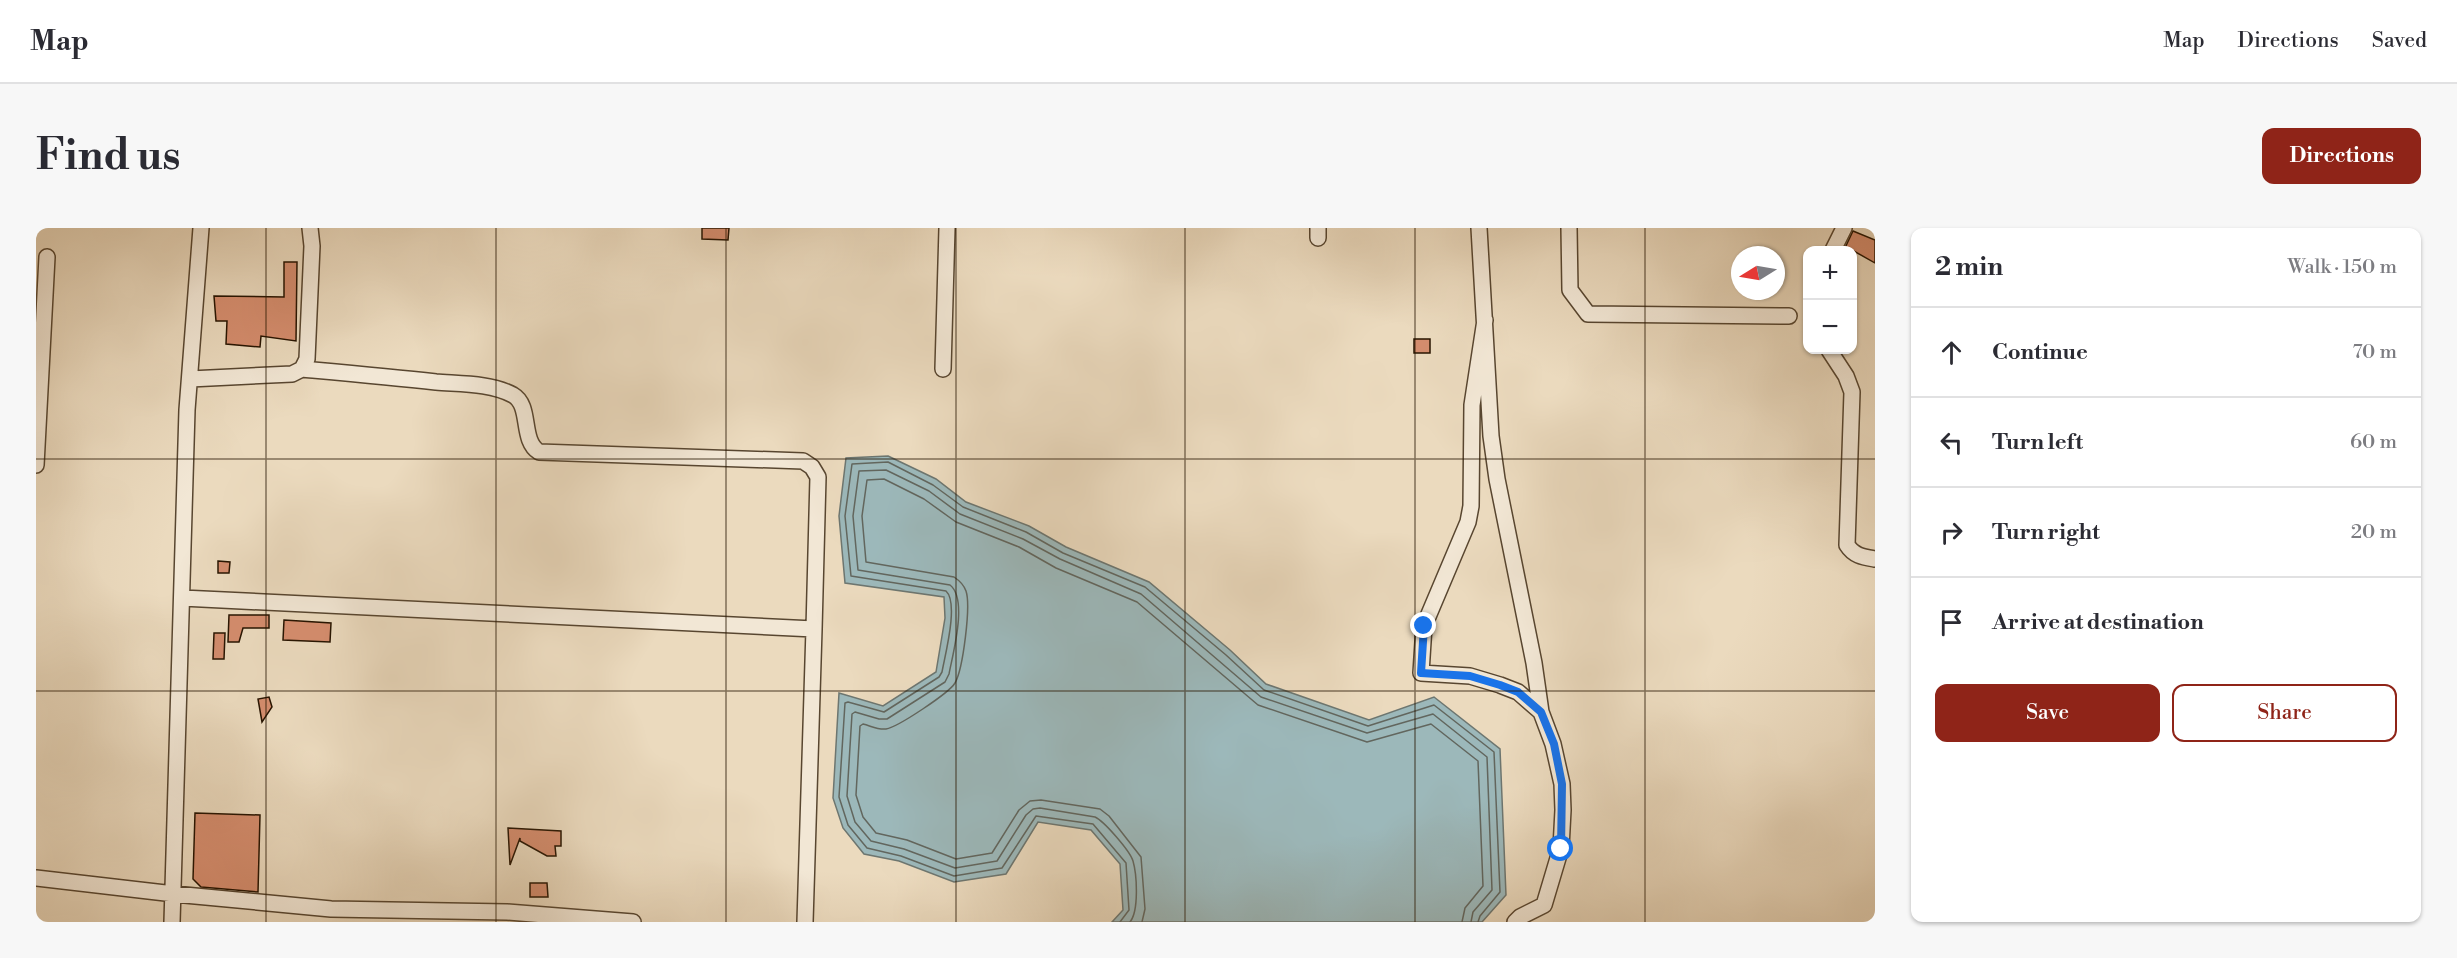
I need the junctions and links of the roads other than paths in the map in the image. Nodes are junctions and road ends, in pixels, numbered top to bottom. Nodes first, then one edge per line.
1 (201, 228) edge
2 (310, 228) edge
3 (948, 228) edge
4 (1479, 228) edge
5 (1569, 228) edge
6 (1844, 228) edge
7 (1835, 246) edge
8 (47, 257) dead end
9 (1789, 316) dead end
10 (1485, 320) junction
11 (1832, 354) edge
12 (302, 369) junction
13 (943, 369) dead end
14 (190, 378) junction
15 (36, 465) edge
16 (1875, 559) edge
17 (182, 598) junction
18 (814, 629) junction
19 (1541, 712) junction
20 (36, 878) edge
21 (174, 894) junction
22 (172, 922) edge
23 (633, 922) edge
24 (805, 922) edge
25 (1515, 922) edge

1 - 14 street
2 - 12 street
3 - 13 street
4 - 10 street
5 - 9 street
6 - 7 street
8 - 15 street
10 - 19 street
10 - 19 street
11 - 16 street
12 - 14 street
12 - 18 street
14 - 17 street
17 - 18 street
17 - 21 street
18 - 24 street
19 - 25 street
20 - 21 street
21 - 22 street
21 - 23 street

